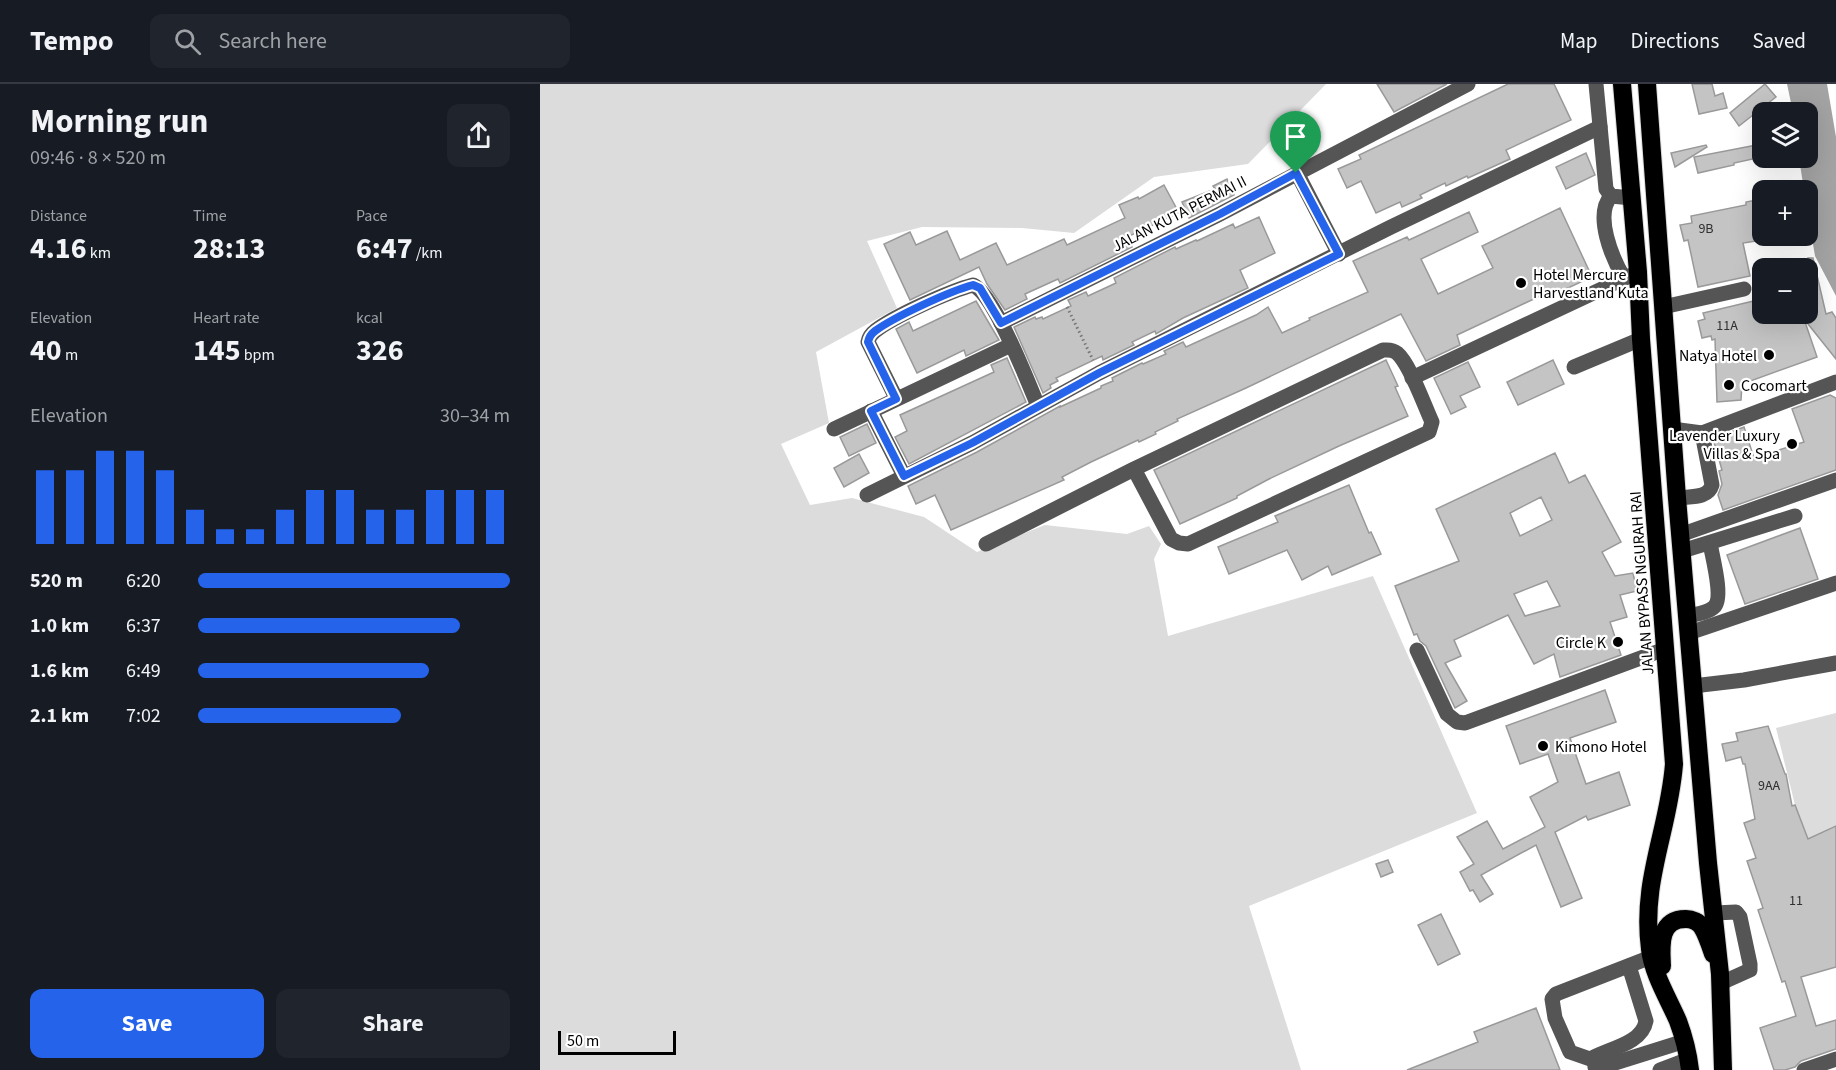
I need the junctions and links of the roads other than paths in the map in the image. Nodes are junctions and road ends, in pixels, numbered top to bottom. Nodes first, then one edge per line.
1 (1467, 84) edge
2 (1596, 84) edge
3 (1622, 84) edge
4 (1647, 84) edge
5 (1600, 128) junction
6 (1296, 173) junction
7 (1611, 196) junction
8 (1632, 198) junction
9 (1339, 254) junction
10 (1631, 275) junction
11 (1744, 289) dead end
12 (1664, 307) junction
13 (1001, 323) junction
14 (1641, 339) junction
15 (1011, 345) junction
16 (1574, 367) dead end
17 (1412, 378) junction
18 (1836, 382) edge
19 (896, 399) junction
20 (1038, 406) junction
21 (871, 411) junction
22 (834, 429) dead end
23 (1672, 429) junction
24 (1702, 433) junction
25 (1134, 470) junction
26 (904, 476) junction
27 (1836, 480) edge
28 (867, 495) dead end
29 (1677, 498) junction
30 (1795, 516) dead end
31 (1681, 543) junction
32 (1710, 543) junction
33 (986, 544) dead end
34 (1836, 583) edge
35 (1688, 625) junction
36 (1665, 649) junction
37 (1418, 650) dead end
38 (1836, 663) edge
39 (1693, 687) junction
40 (1715, 913) junction
41 (1651, 957) junction
42 (1629, 966) junction
43 (1721, 979) junction
44 (1663, 989) junction
45 (1685, 1041) junction
46 (1836, 1059) edge
47 (1689, 1064) edge
48 (1595, 1067) edge
49 (1660, 1070) edge
50 (1723, 1070) edge
51 (1804, 1070) edge

1 - 6 street, JALAN KUTA PERMAI II
2 - 5 street
3 - 8 highway, JALAN BYPASS NGURAH RAI
4 - 12 highway
5 - 7 street
5 - 9 street
6 - 9 street
6 - 13 street, JALAN KUTA PERMAI II
7 - 8 street
7 - 10 street
8 - 10 highway, JALAN BYPASS NGURAH RAI
9 - 20 street
10 - 14 highway, JALAN BYPASS NGURAH RAI
10 - 17 street
11 - 12 street
12 - 23 highway
13 - 15 street
13 - 19 street
14 - 16 street
14 - 36 highway, JALAN BYPASS NGURAH RAI
15 - 19 street
15 - 20 street
17 - 25 street
17 - 25 street
18 - 24 street
19 - 21 street
20 - 26 street
21 - 22 street
21 - 26 street
23 - 24 street
23 - 29 highway
24 - 29 street
25 - 33 street
26 - 28 street
27 - 31 street
29 - 31 highway
30 - 32 street
31 - 32 street
31 - 35 highway
32 - 35 street
34 - 35 street
35 - 39 highway
36 - 37 street
36 - 41 highway, JALAN BYPASS NGURAH RAI
38 - 39 street
39 - 40 highway
40 - 43 highway
40 - 43 street
41 - 42 street
41 - 44 highway, JALAN BYPASS NGURAH RAI
42 - 48 street
42 - 48 street
43 - 44 highway
43 - 50 highway
44 - 45 highway, JALAN BYPASS NGURAH RAI
45 - 47 highway, JALAN BYPASS NGURAH RAI
45 - 48 street
46 - 51 street
47 - 49 street

